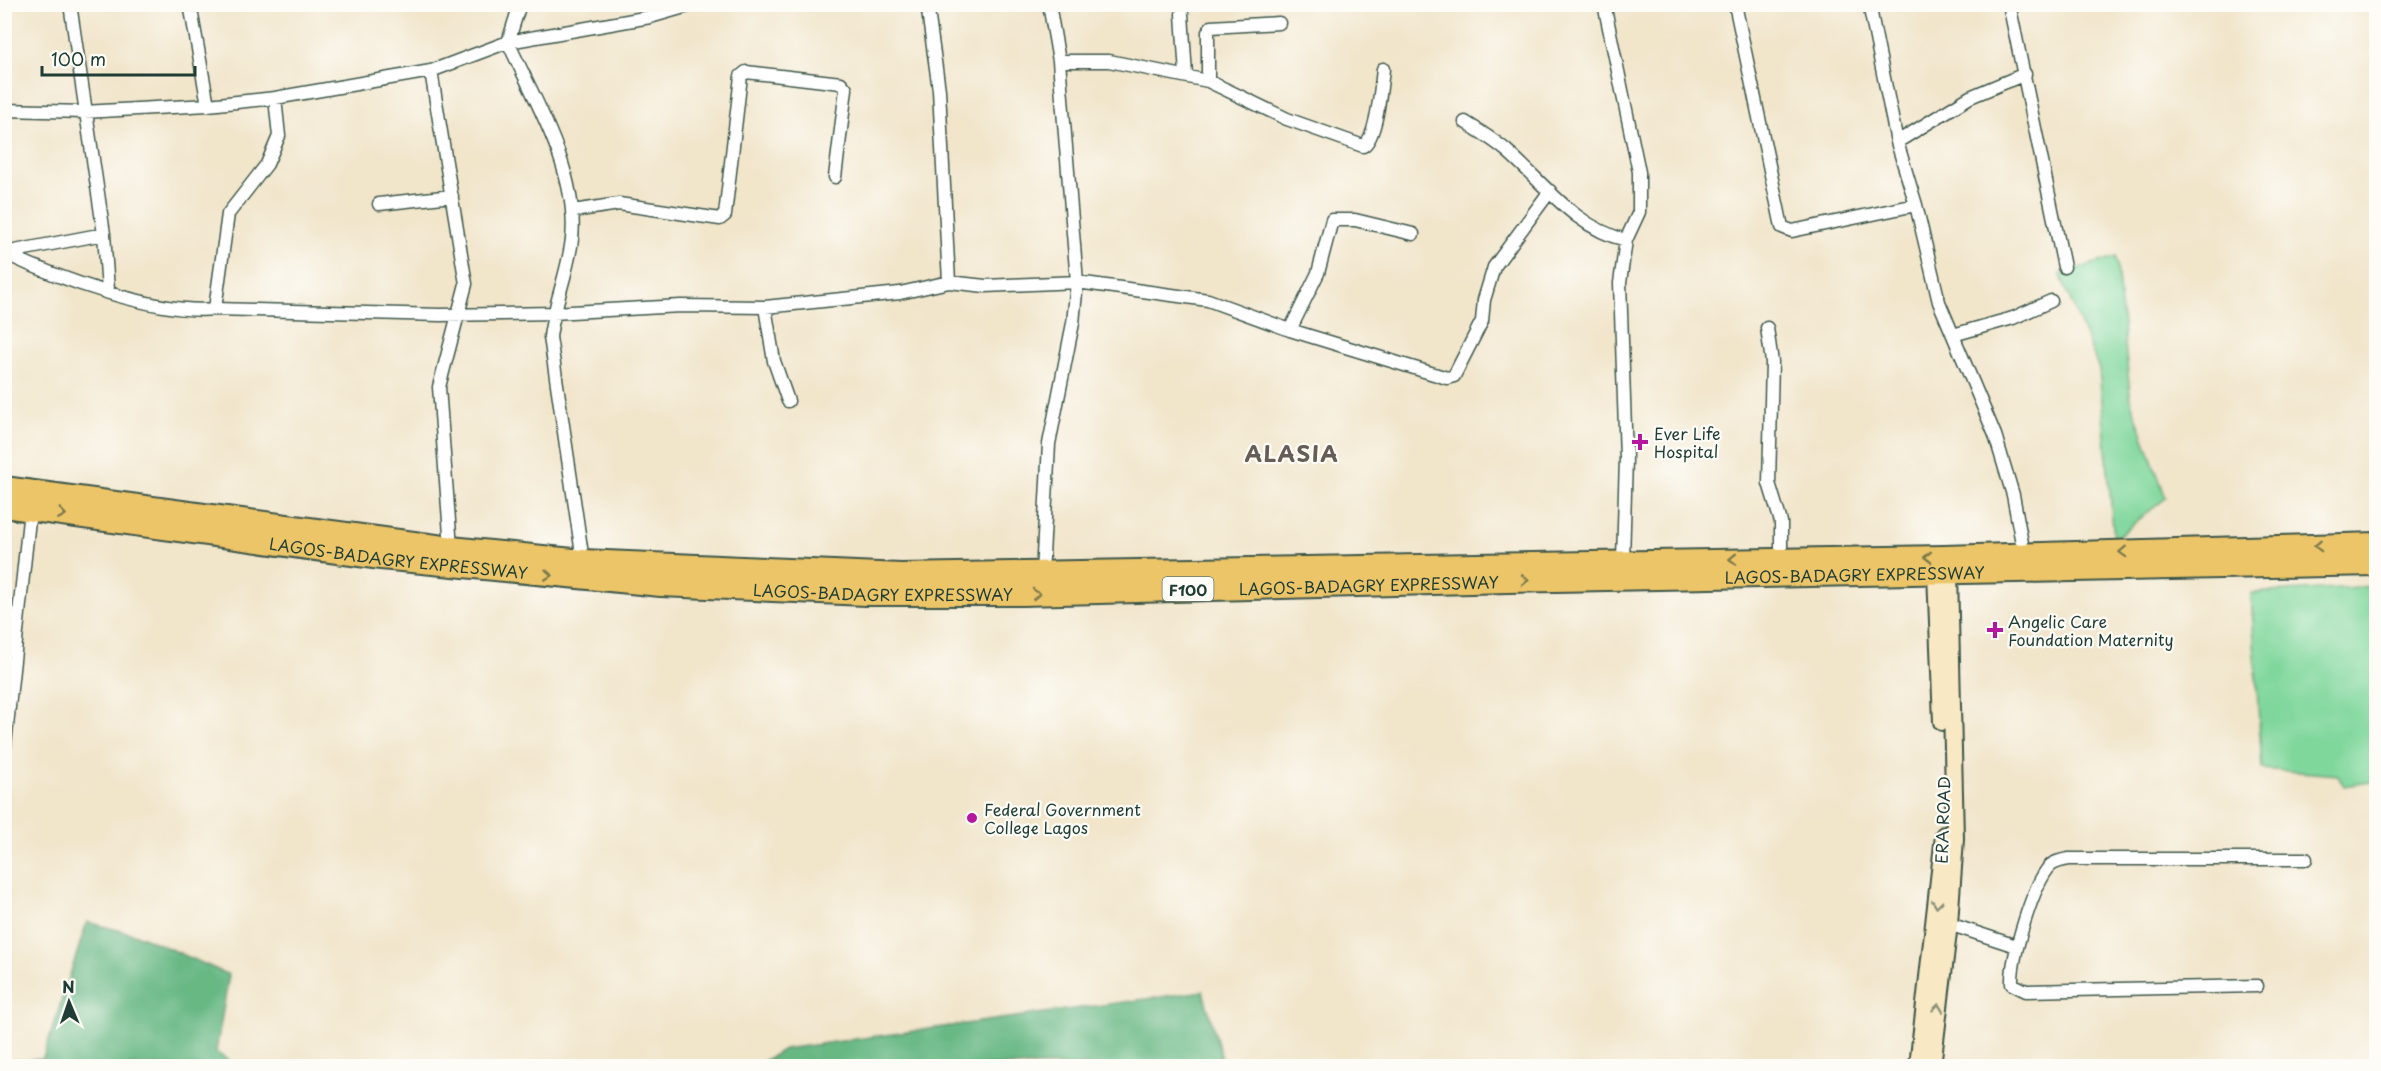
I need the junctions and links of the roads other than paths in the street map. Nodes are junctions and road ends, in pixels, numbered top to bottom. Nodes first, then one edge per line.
1 (70, 4) edge
2 (190, 4) edge
3 (520, 4) edge
4 (695, 4) edge
5 (927, 4) edge
6 (1049, 4) edge
7 (1604, 4) edge
8 (1735, 4) edge
9 (1869, 4) edge
10 (2009, 4) edge
11 (1182, 15) dead end
12 (1279, 23) dead end
13 (508, 42) junction
14 (1059, 61) junction
15 (1383, 69) dead end
16 (431, 71) junction
17 (2025, 74) junction
18 (1186, 75) junction
19 (1208, 81) junction
20 (275, 98) junction
21 (208, 105) junction
22 (4, 110) edge
23 (84, 112) junction
24 (1465, 122) dead end
25 (1897, 142) junction
26 (835, 177) dead end
27 (1550, 191) junction
28 (452, 196) junction
29 (379, 204) dead end
30 (1916, 205) junction
31 (573, 211) junction
32 (104, 234) junction
33 (1413, 234) dead end
34 (1626, 240) junction
35 (4, 253) edge
36 (2064, 267) dead end
37 (949, 282) junction
38 (1077, 282) junction
39 (108, 291) junction
40 (2051, 301) dead end
41 (765, 307) junction
42 (214, 309) junction
43 (458, 313) junction
44 (553, 313) junction
45 (1767, 328) dead end
46 (1290, 330) junction
47 (1953, 335) junction
48 (788, 401) dead end
49 (4, 488) edge
50 (4, 506) edge
51 (30, 510) junction
52 (2376, 544) edge
53 (451, 548) junction
54 (2024, 554) junction
55 (1780, 559) junction
56 (1623, 560) junction
57 (583, 561) junction
58 (2376, 564) edge
59 (1943, 573) junction
60 (1042, 574) junction
61 (7, 716) edge
62 (4, 754) edge
63 (2306, 859) dead end
64 (1949, 924) junction
65 (2016, 946) junction
66 (2257, 986) dead end
67 (1918, 1066) edge
68 (1932, 1066) edge

1 - 23 street
2 - 21 street
3 - 13 street
4 - 13 street
5 - 37 street
6 - 14 street
7 - 34 street
8 - 30 street
9 - 25 street
10 - 17 street
11 - 18 street
12 - 19 street
13 - 16 street
13 - 31 street
14 - 18 street
14 - 38 street
15 - 19 street
16 - 20 street
16 - 28 street
17 - 25 street
17 - 36 street
18 - 19 street
20 - 21 street
20 - 42 street
21 - 23 street
22 - 23 street
23 - 32 street
24 - 27 street
25 - 30 street
26 - 31 street
27 - 34 street
27 - 46 street
28 - 29 street
28 - 43 street
30 - 47 street
31 - 44 street
32 - 35 street
32 - 39 street
33 - 46 street
34 - 56 street
35 - 39 street
37 - 38 street
37 - 41 street
38 - 46 street
38 - 60 street
39 - 42 street
40 - 47 street
41 - 44 street
41 - 48 street
42 - 43 street
43 - 44 street
43 - 53 street
44 - 57 street
45 - 55 street
47 - 54 street
49 - 53 highway, LAGOS-BADAGRY EXPRESSWAY / F100
50 - 51 highway, LAGOS-BADAGRY EXPRESSWAY / F100
51 -> 59 highway, LAGOS-BADAGRY EXPRESSWAY / F100
51 - 61 street
52 -> 54 highway, LAGOS-BADAGRY EXPRESSWAY / F100
53 - 57 highway, LAGOS-BADAGRY EXPRESSWAY / F100
54 -> 55 highway, LAGOS-BADAGRY EXPRESSWAY / F100
55 -> 56 highway, LAGOS-BADAGRY EXPRESSWAY / F100
56 - 60 highway, LAGOS-BADAGRY EXPRESSWAY / F100
57 - 60 highway, LAGOS-BADAGRY EXPRESSWAY / F100
58 - 59 highway, LAGOS-BADAGRY EXPRESSWAY / F100
59 - 64 main road
59 -> 67 main road, ERA ROAD
61 - 62 street
63 - 65 street
64 - 65 street
68 -> 64 main road
65 - 66 street

